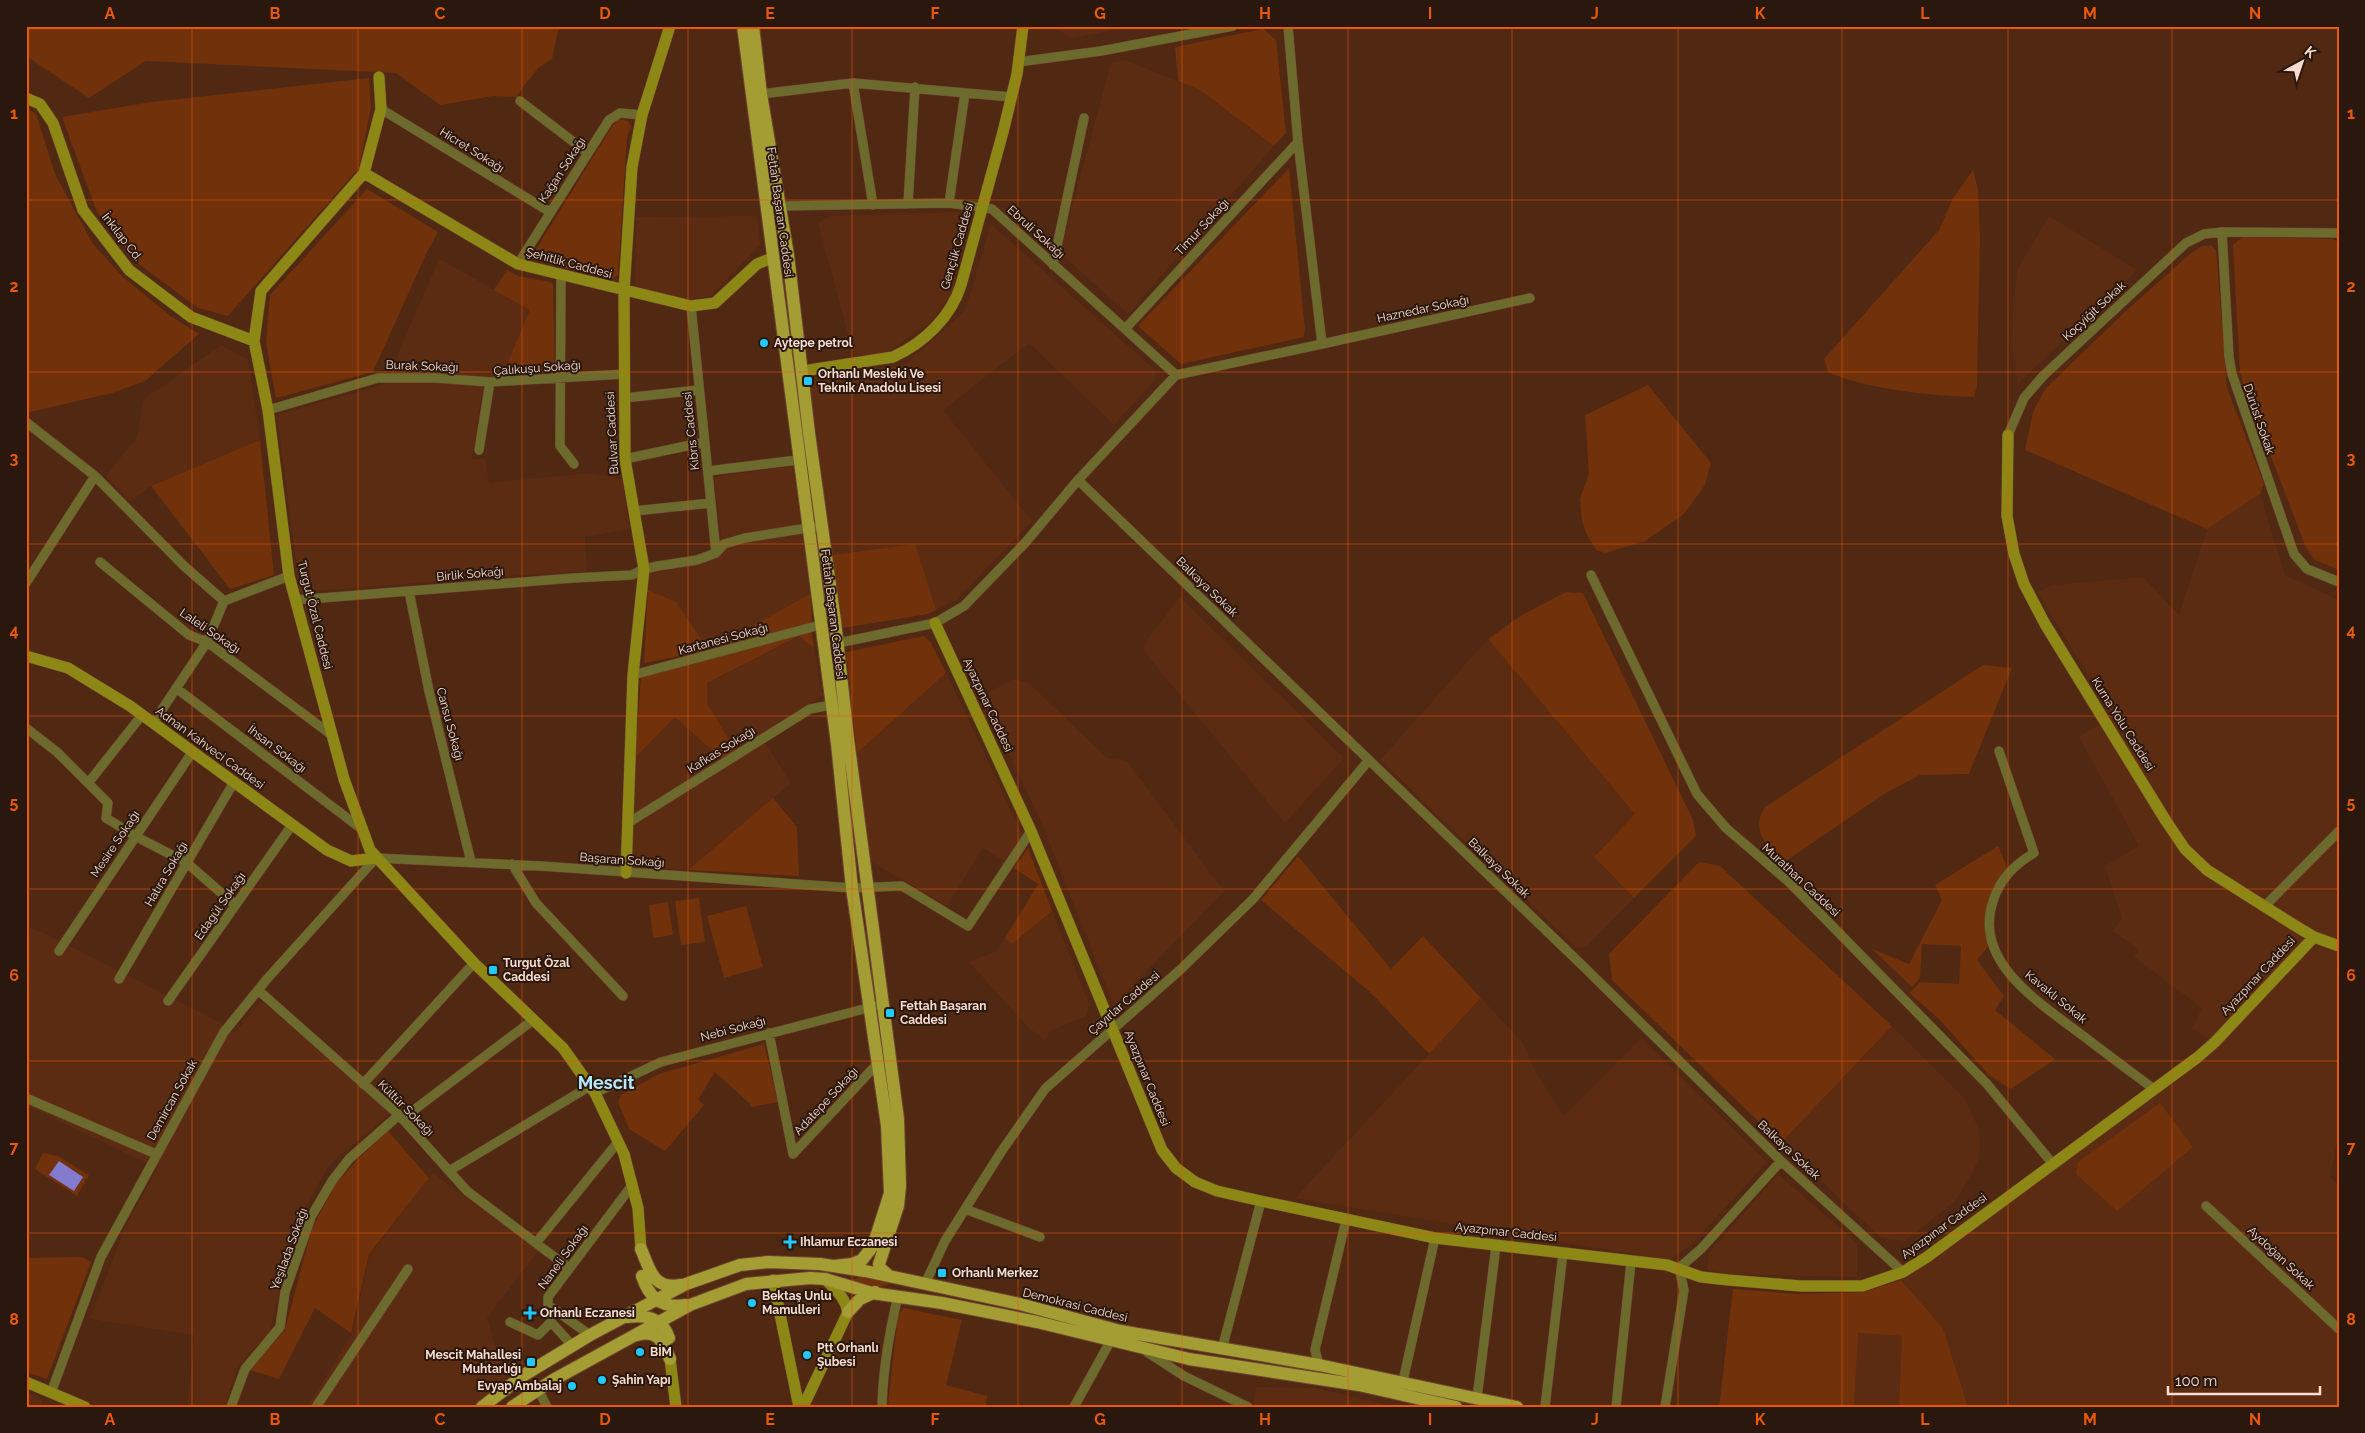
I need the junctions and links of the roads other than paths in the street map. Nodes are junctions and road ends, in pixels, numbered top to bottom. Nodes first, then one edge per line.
1 (670, 26) edge
2 (743, 26) edge
3 (753, 26) edge
4 (1023, 26) edge
5 (1233, 26) edge
6 (1288, 26) edge
7 (1018, 62) junction
8 (379, 77) dead end
9 (853, 82) junction
10 (915, 87) junction
11 (965, 93) junction
12 (761, 94) junction
13 (1011, 97) junction
14 (26, 98) edge
15 (520, 101) dead end
16 (381, 109) junction
17 (642, 115) junction
18 (1084, 118) dead end
19 (1298, 142) junction
20 (588, 153) junction
21 (364, 173) junction
22 (949, 203) junction
23 (908, 204) junction
24 (873, 205) junction
25 (780, 206) junction
26 (983, 206) junction
27 (550, 212) junction
28 (2222, 232) junction
29 (2339, 233) edge
30 (772, 258) junction
31 (518, 264) junction
32 (1054, 265) junction
33 (561, 275) junction
34 (624, 291) junction
35 (1530, 298) dead end
36 (691, 306) junction
37 (1125, 329) junction
38 (254, 341) junction
39 (1322, 344) junction
40 (803, 371) junction
41 (624, 374) junction
42 (1176, 376) junction
43 (560, 378) junction
44 (490, 382) junction
45 (700, 390) junction
46 (624, 398) junction
47 (268, 410) junction
48 (26, 422) edge
49 (2008, 435) joint
50 (705, 442) junction
51 (479, 450) dead end
52 (625, 459) junction
53 (798, 460) junction
54 (574, 464) dead end
55 (708, 471) junction
56 (95, 476) junction
57 (1078, 480) junction
58 (711, 503) junction
59 (634, 511) junction
60 (815, 526) junction
61 (716, 553) junction
62 (100, 562) dead end
63 (644, 569) junction
64 (1591, 575) dead end
65 (289, 576) junction
66 (2339, 582) edge
67 (26, 583) edge
68 (409, 591) junction
69 (296, 600) junction
70 (224, 601) junction
71 (935, 623) junction
72 (820, 625) junction
73 (207, 642) junction
74 (838, 642) junction
75 (26, 656) edge
76 (633, 675) junction
77 (176, 688) junction
78 (831, 705) junction
79 (142, 715) junction
80 (154, 723) junction
81 (26, 728) edge
82 (333, 736) junction
83 (192, 751) junction
84 (1999, 751) dead end
85 (1369, 760) junction
86 (89, 782) junction
87 (234, 782) junction
88 (628, 823) junction
89 (292, 825) junction
90 (363, 830) junction
91 (1032, 831) junction
92 (2339, 831) edge
93 (135, 836) junction
94 (376, 858) junction
95 (471, 862) junction
96 (187, 863) junction
97 (512, 864) junction
98 (626, 873) junction
99 (867, 887) junction
100 (852, 888) junction
101 (235, 905) junction
102 (2264, 907) junction
103 (2314, 937) junction
104 (2339, 946) edge
105 (58, 951) dead end
106 (474, 963) junction
107 (119, 979) dead end
108 (258, 990) junction
109 (623, 996) dead end
110 (168, 1001) dead end
111 (876, 1005) junction
112 (533, 1020) junction
113 (1112, 1029) junction
114 (769, 1033) junction
115 (878, 1063) junction
116 (364, 1084) junction
117 (593, 1089) junction
118 (2154, 1089) junction
119 (26, 1098) edge
120 (401, 1117) junction
121 (618, 1142) junction
122 (156, 1154) junction
123 (1781, 1161) junction
124 (2052, 1163) junction
125 (449, 1171) junction
126 (633, 1184) junction
127 (1261, 1201) junction
128 (2206, 1206) dead end
129 (965, 1209) junction
130 (1346, 1220) junction
131 (1040, 1237) dead end
132 (1435, 1238) junction
133 (536, 1243) junction
134 (1496, 1246) junction
135 (641, 1249) junction
136 (882, 1251) junction
137 (1563, 1253) junction
138 (1630, 1262) junction
139 (834, 1266) junction
140 (569, 1268) junction
141 (1679, 1268) junction
142 (408, 1269) dead end
143 (865, 1272) junction
144 (1903, 1272) junction
145 (642, 1276) junction
146 (889, 1276) junction
147 (825, 1279) junction
148 (773, 1280) junction
149 (907, 1280) junction
150 (686, 1284) junction
151 (925, 1284) junction
152 (872, 1293) junction
153 (898, 1296) junction
154 (655, 1300) junction
155 (685, 1307) junction
156 (637, 1310) junction
157 (848, 1312) junction
158 (621, 1319) junction
159 (658, 1321) junction
160 (510, 1322) dead end
161 (2339, 1329) edge
162 (590, 1335) junction
163 (627, 1338) junction
164 (669, 1338) junction
165 (1111, 1340) junction
166 (1143, 1349) junction
167 (1222, 1349) junction
168 (565, 1352) junction
169 (670, 1359) junction
170 (1320, 1365) junction
171 (1403, 1381) junction
172 (26, 1382) edge
173 (814, 1385) junction
174 (794, 1386) junction
175 (538, 1389) junction
176 (51, 1392) junction
177 (1478, 1398) junction
178 (85, 1407) edge
179 (231, 1407) edge
180 (316, 1407) edge
181 (482, 1407) edge
182 (512, 1407) edge
183 (547, 1407) edge
184 (676, 1407) edge
185 (799, 1407) edge
186 (803, 1407) edge
187 (882, 1407) edge
188 (1074, 1407) edge
189 (1248, 1407) edge
190 (1456, 1407) edge
191 (1517, 1407) edge
192 (1545, 1407) edge
193 (1616, 1407) edge
194 (1665, 1407) edge

1 - 17 street, Bulvar Caddesi
2 - 30 main road, Fettah Başaran Caddesi
3 - 12 main road, Fettah Başaran Caddesi
4 - 7 street, Gençlik Caddesi
5 - 7 street
6 - 19 street
7 - 13 street, Gençlik Caddesi
8 - 16 street, Turgut Özal Caddesi
9 - 10 street
9 - 12 street
9 - 24 street
10 - 11 street
10 - 23 street
11 - 13 street
11 - 22 street
12 - 25 main road, Fettah Başaran Caddesi
13 - 26 street, Gençlik Caddesi
14 - 38 street, İnkılap Cd.
15 - 20 street
16 - 21 street, Turgut Özal Caddesi
16 - 27 street, Hicret Sokağı
17 - 20 street, Kağan Sokağı
17 - 34 street, Bulvar Caddesi
18 - 32 street
19 - 37 street, Timur Sokağı
19 - 39 street
20 - 27 street, Kağan Sokağı
21 - 31 street, Şehitlik Caddesi
21 - 38 street, Turgut Özal Caddesi
22 - 23 street, Ebruli Sokağı
22 - 26 street, Ebruli Sokağı
23 - 24 street, Ebruli Sokağı
24 - 25 street, Ebruli Sokağı
25 - 40 main road, Fettah Başaran Caddesi
26 - 32 street, Ebruli Sokağı
26 - 40 street, Gençlik Caddesi
27 - 31 street, Kağan Sokağı
28 - 29 street, Koçyiğit Sokak
28 - 49 street, Koçyiğit Sokak
28 - 66 street, Dürüst Sokak
30 - 36 street, Şehitlik Caddesi
30 - 53 main road, Fettah Başaran Caddesi
31 - 33 street, Şehitlik Caddesi
32 - 37 street, Ebruli Sokağı
33 - 34 street, Şehitlik Caddesi
33 - 43 street
34 - 36 street, Şehitlik Caddesi
34 - 41 street, Bulvar Caddesi
35 - 39 street, Haznedar Sokağı
36 - 45 street, Kıbrıs Caddesi
37 - 42 street, Ebruli Sokağı
38 - 47 street, Turgut Özal Caddesi
39 - 42 street, Haznedar Sokağı
40 - 60 main road, Fettah Başaran Caddesi
41 - 43 street, Çalıkuşu Sokağı
41 - 46 street, Bulvar Caddesi
42 - 57 street
43 - 44 street, Çalıkuşu Sokağı
43 - 54 street
44 - 47 street, Burak Sokağı
44 - 51 street, Çalıkuşu Sokağı
45 - 46 street
45 - 50 street, Kıbrıs Caddesi
46 - 52 street, Bulvar Caddesi
47 - 65 street, Turgut Özal Caddesi
48 - 56 street
49 - 102 street, Kurna Yolu Caddesi
50 - 52 street
50 - 55 street, Kıbrıs Caddesi
52 - 59 street, Bulvar Caddesi
53 - 55 street
53 - 60 main road, Fettah Başaran Caddesi
55 - 58 street, Kıbrıs Caddesi
56 - 67 street
56 - 70 street
57 - 71 street
57 - 85 street, Balkaya Sokak
58 - 59 street
58 - 61 street, Kıbrıs Caddesi
59 - 63 street, Bulvar Caddesi
60 - 61 street, Birlik Sokağı
60 - 72 main road, Fettah Başaran Caddesi
60 - 74 main road, Fettah Başaran Caddesi
61 - 63 street, Birlik Sokağı
62 - 73 street, Laleli Sokağı
63 - 68 street, Birlik Sokağı
63 - 76 street, Bulvar Caddesi
64 - 124 street, Murathan Caddesi
65 - 69 street, Turgut Özal Caddesi
65 - 70 street
68 - 69 street, Birlik Sokağı
68 - 95 street, Cansu Sokağı
69 - 82 street, Turgut Özal Caddesi
70 - 73 street
71 - 74 street
71 - 91 street, Ayazpınar Caddesi
72 - 76 street, Kartanesi Sokağı
72 - 78 main road, Fettah Başaran Caddesi
73 - 77 street
73 - 82 street, Laleli Sokağı
74 - 99 main road, Fettah Başaran Caddesi
75 - 79 street, Adnan Kahveci Caddesi
76 - 88 street, Bulvar Caddesi
77 - 80 street
77 - 90 street, İhsan Sokağı
78 - 88 street, Kafkas Sokağı
78 - 100 main road, Fettah Başaran Caddesi
79 - 80 street, Adnan Kahveci Caddesi
79 - 86 street
80 - 83 street, Adnan Kahveci Caddesi
81 - 86 street
82 - 90 street, Turgut Özal Caddesi
83 - 87 street, Adnan Kahveci Caddesi
83 - 93 street, Mesire Sokağı
84 - 118 street, Kavaklı Sokak
85 - 113 street, Çayırlar Caddesi
85 - 123 street, Balkaya Sokak
86 - 93 street
87 - 89 street, Adnan Kahveci Caddesi
87 - 96 street, Hatıra Sokağı
88 - 98 street, Bulvar Caddesi
89 - 94 street, Adnan Kahveci Caddesi
89 - 101 street, Edagül Sokağı
90 - 94 street, Turgut Özal Caddesi
91 - 99 street, Başaran Sokağı
91 - 113 street, Ayazpınar Caddesi
92 - 102 street
93 - 96 street
93 - 105 street, Mesire Sokağı
94 - 95 street, Başaran Sokağı
94 - 106 street, Turgut Özal Caddesi
94 - 108 street, Demircan Sokak
95 - 97 street, Başaran Sokağı
96 - 101 street
96 - 107 street, Hatıra Sokağı
97 - 98 street, Başaran Sokağı
97 - 109 street
98 - 100 street, Başaran Sokağı
99 - 100 street, Başaran Sokağı
99 - 111 main road, Fettah Başaran Caddesi
100 - 111 main road, Fettah Başaran Caddesi
101 - 110 street, Edagül Sokağı
102 - 103 street, Kurna Yolu Caddesi
103 - 104 street, Kurna Yolu Caddesi
103 - 118 street, Ayazpınar Caddesi
106 - 112 street, Turgut Özal Caddesi
106 - 116 street
108 - 116 street, Kültür Sokağı
108 - 122 street, Demircan Sokak
111 - 114 street, Nebi Sokağı
111 - 115 main road, Fettah Başaran Caddesi
111 - 136 main road, Fettah Başaran Caddesi
112 - 117 street, Turgut Özal Caddesi
112 - 120 street, Yeşilada Sokağı
113 - 127 street, Ayazpınar Caddesi
113 - 129 street, Çayırlar Caddesi
114 - 115 street, Adatepe Sokağı
114 - 117 street, Nebi Sokağı
115 - 139 main road, Fettah Başaran Caddesi
116 - 120 street, Kültür Sokağı
117 - 121 street, Turgut Özal Caddesi
117 - 125 street, Nebi Sokağı
118 - 124 street, Ayazpınar Caddesi
119 - 122 street
120 - 125 street, Kültür Sokağı
120 - 179 street, Yeşilada Sokağı
121 - 126 street, Turgut Özal Caddesi
121 - 133 street
122 - 176 street, Demircan Sokak
123 - 141 street
123 - 144 street, Balkaya Sokak
124 - 144 street, Ayazpınar Caddesi
125 - 133 street, Kültür Sokağı
126 - 135 street, Turgut Özal Caddesi
126 - 140 street, Naneli Sokağı
127 - 130 street, Ayazpınar Caddesi
127 - 167 street
128 - 161 street, Aydoğan Sokak
129 - 131 street
129 - 151 street, Çayırlar Caddesi
130 - 132 street, Ayazpınar Caddesi
130 - 170 street
132 - 134 street, Ayazpınar Caddesi
132 - 171 street
133 - 140 street, Kültür Sokağı
134 - 137 street, Ayazpınar Caddesi
134 - 177 street
135 - 145 main road
135 - 150 main road
136 - 143 main road, Fettah Başaran Caddesi
136 - 146 main road, Fettah Başaran Caddesi
137 - 138 street, Ayazpınar Caddesi
137 - 192 street
138 - 141 street, Ayazpınar Caddesi
138 - 193 street
139 - 143 main road, Demokrasi Caddesi
139 - 150 main road, Demokrasi Caddesi
140 - 162 street, Naneli Sokağı
141 - 144 street, Ayazpınar Caddesi
141 - 194 street
142 - 180 street
143 - 146 main road, Demokrasi Caddesi
143 - 147 main road
145 - 154 main road
145 - 156 main road
146 - 149 main road, Demokrasi Caddesi
147 - 148 main road, Demokrasi Caddesi
147 - 152 main road, Demokrasi Caddesi
147 - 157 street
148 - 155 main road, Demokrasi Caddesi
148 - 174 street
149 - 151 main road, Demokrasi Caddesi
149 - 152 main road
150 - 154 main road, Demokrasi Caddesi
151 - 167 main road, Demokrasi Caddesi
152 - 153 main road, Demokrasi Caddesi
152 - 157 main road
153 - 165 main road, Demokrasi Caddesi
153 - 187 street
154 - 155 main road
154 - 156 main road, Demokrasi Caddesi
155 - 159 main road, Demokrasi Caddesi
155 - 164 main road
156 - 158 main road, Demokrasi Caddesi
157 - 173 street
158 - 159 main road
158 - 162 main road, Demokrasi Caddesi
159 - 163 main road, Demokrasi Caddesi
159 - 164 main road
160 - 168 street
162 - 168 main road, Demokrasi Caddesi
163 - 169 main road
163 - 175 main road, Demokrasi Caddesi
164 - 169 main road
165 - 166 main road, Demokrasi Caddesi
165 - 188 street
166 - 189 street
166 - 190 main road, Demokrasi Caddesi
167 - 170 main road, Demokrasi Caddesi
168 - 181 main road, Demokrasi Caddesi
169 - 184 street
170 - 171 main road, Demokrasi Caddesi
171 - 177 main road, Demokrasi Caddesi
172 - 176 street
173 - 174 street
173 - 186 street
174 - 185 street
175 - 182 main road, Demokrasi Caddesi
175 - 183 street
176 - 178 street
177 - 191 main road, Demokrasi Caddesi

